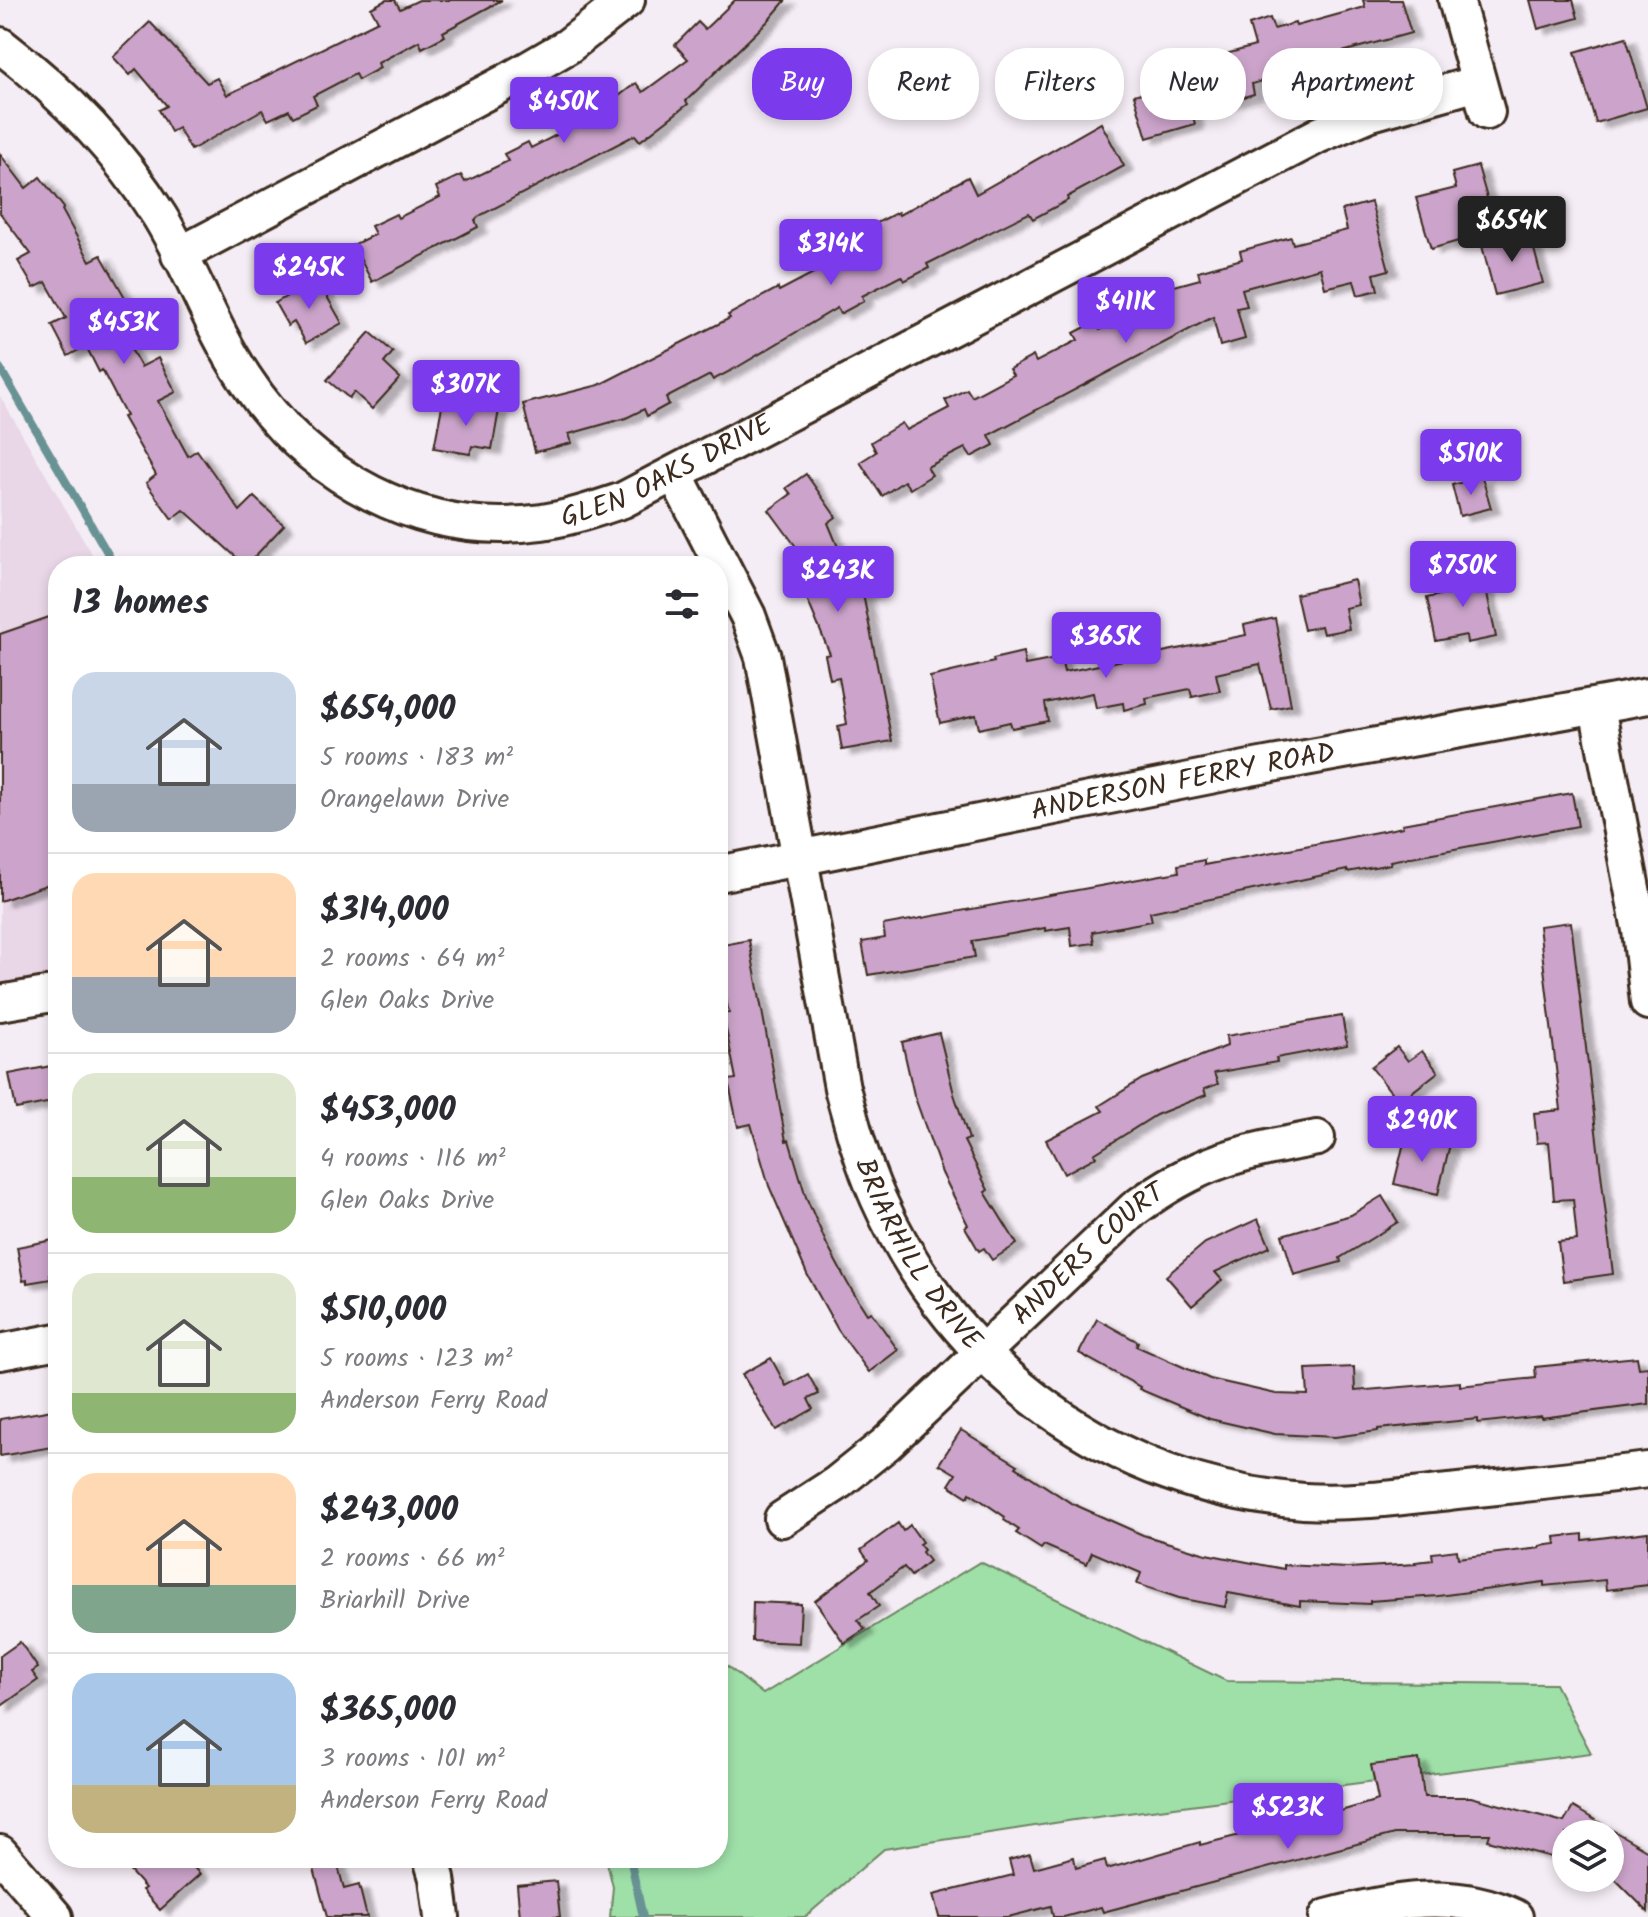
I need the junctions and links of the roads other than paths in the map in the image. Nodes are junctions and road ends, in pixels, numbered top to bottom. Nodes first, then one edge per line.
1 (627, 0) edge
2 (1456, 0) edge
3 (0, 45) edge
4 (179, 255) junction
5 (675, 474) junction
6 (717, 556) edge
7 (728, 577) edge
8 (1648, 696) edge
9 (1597, 707) junction
10 (801, 859) junction
11 (728, 872) edge
12 (48, 995) edge
13 (1648, 1002) edge
14 (0, 1003) edge
15 (1317, 1138) dead end
16 (48, 1343) edge
17 (0, 1352) edge
18 (982, 1354) junction
19 (1648, 1470) edge
20 (782, 1519) dead end
21 (0, 1853) edge
22 (434, 1868) edge
23 (55, 1917) edge
24 (442, 1917) edge
25 (1327, 1917) edge
26 (1515, 1917) edge

1 - 4 street
2 - 5 street, GLEN OAKS DRIVE
3 - 4 street, GLEN OAKS DRIVE
4 - 5 street, GLEN OAKS DRIVE
5 - 6 street, BRIARHILL DRIVE
7 - 10 street, BRIARHILL DRIVE
8 - 9 street, ANDERSON FERRY ROAD
9 - 10 street, ANDERSON FERRY ROAD
9 - 13 street
10 - 11 street, ANDERSON FERRY ROAD
10 - 18 street, BRIARHILL DRIVE
12 - 14 street
15 - 18 street, ANDERS COURT
16 - 17 street
18 - 19 street, BRIARHILL DRIVE
18 - 20 street, ANDERS COURT
21 - 23 street
22 - 24 street
25 - 26 street

